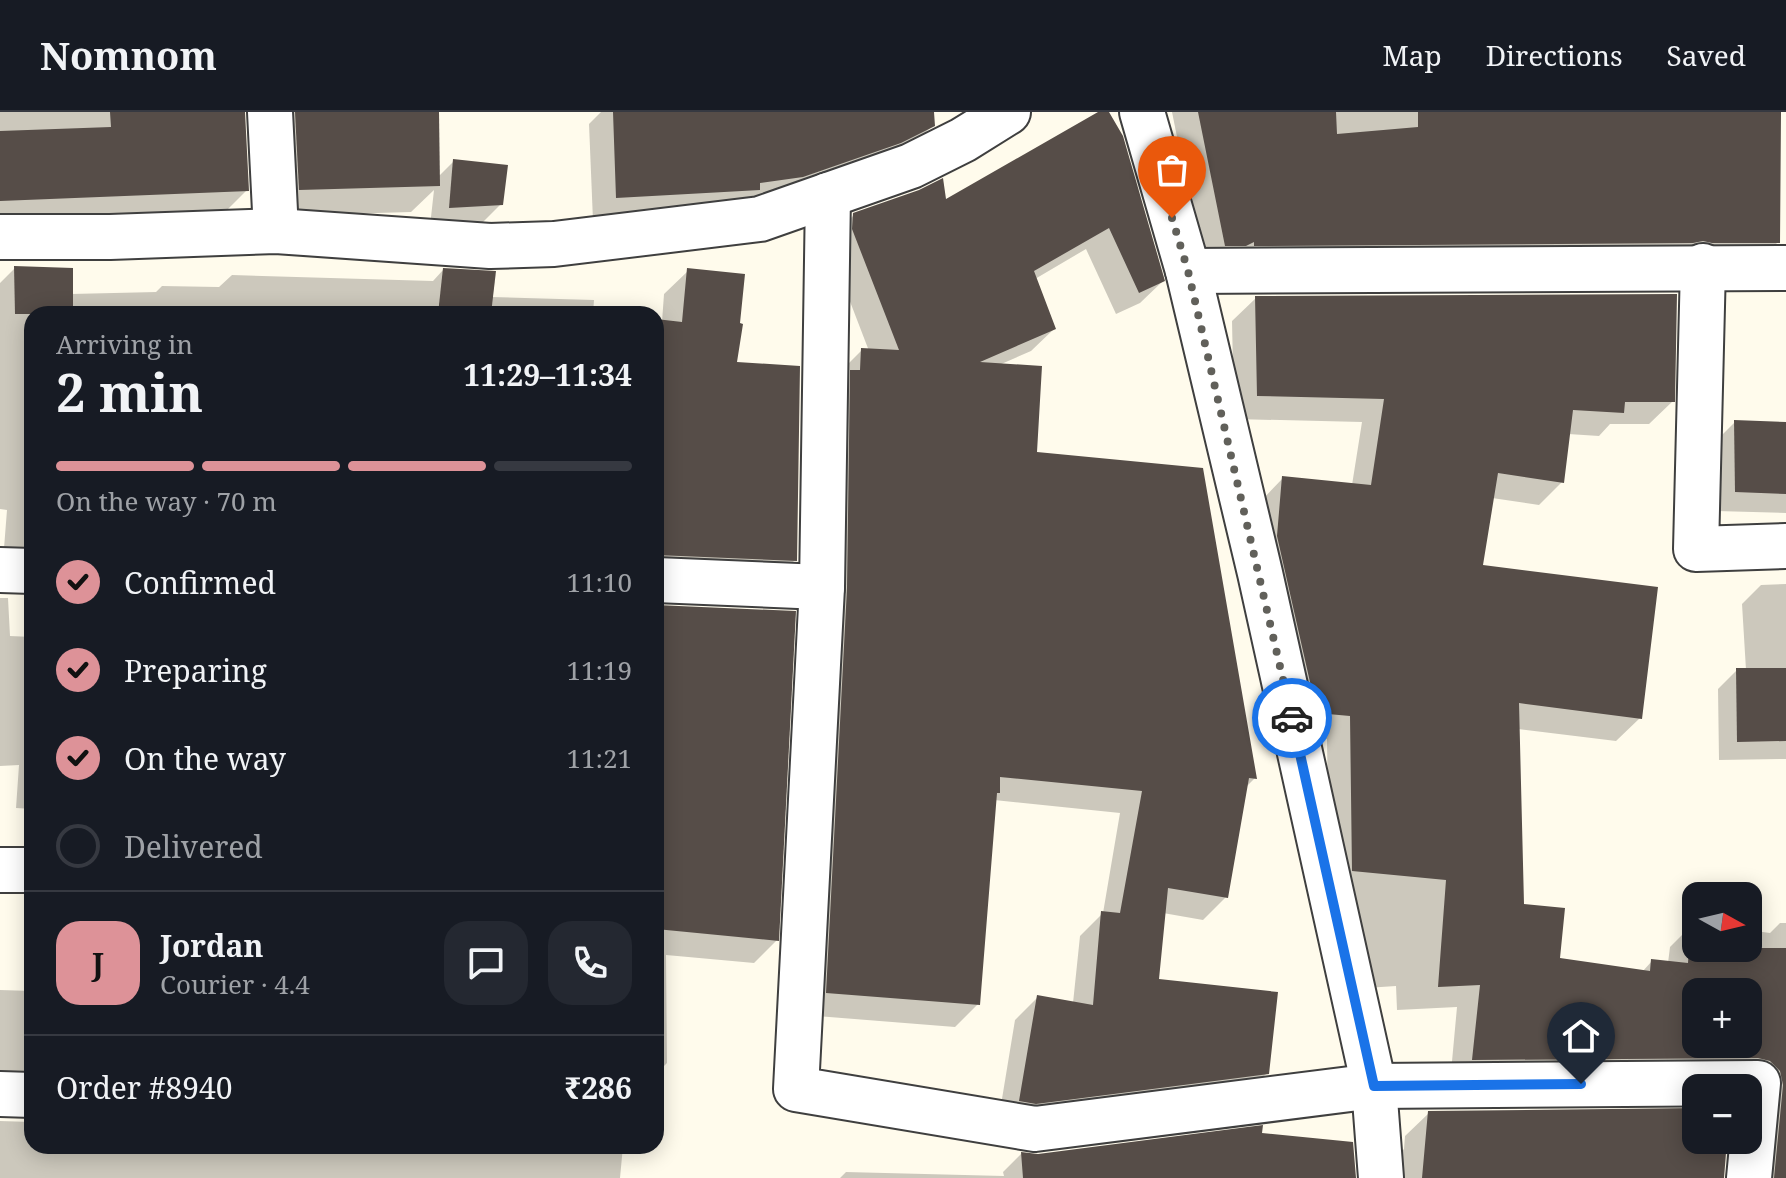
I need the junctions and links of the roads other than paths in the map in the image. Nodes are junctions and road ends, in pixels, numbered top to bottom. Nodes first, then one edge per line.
1 (270, 112) edge
2 (1008, 112) edge
3 (1142, 112) edge
4 (962, 126) edge
5 (828, 195) junction
6 (276, 231) junction
7 (0, 237) edge
8 (1703, 266) junction
9 (1786, 268) edge
10 (1188, 271) junction
11 (1786, 546) edge
12 (0, 570) edge
13 (24, 571) edge
14 (664, 580) edge
15 (822, 587) junction
16 (0, 870) edge
17 (24, 870) edge
18 (1374, 1086) junction
19 (0, 1094) edge
20 (24, 1095) edge
21 (1381, 1178) edge
22 (1749, 1178) edge

1 - 6 street
2 - 4 street
3 - 10 street
4 - 5 street
5 - 6 street
5 - 15 street
6 - 7 street
8 - 9 street
8 - 10 street
8 - 11 street
10 - 18 street
12 - 13 street
14 - 15 street
15 - 18 street
16 - 17 street
18 - 21 street
18 - 22 street
19 - 20 street

